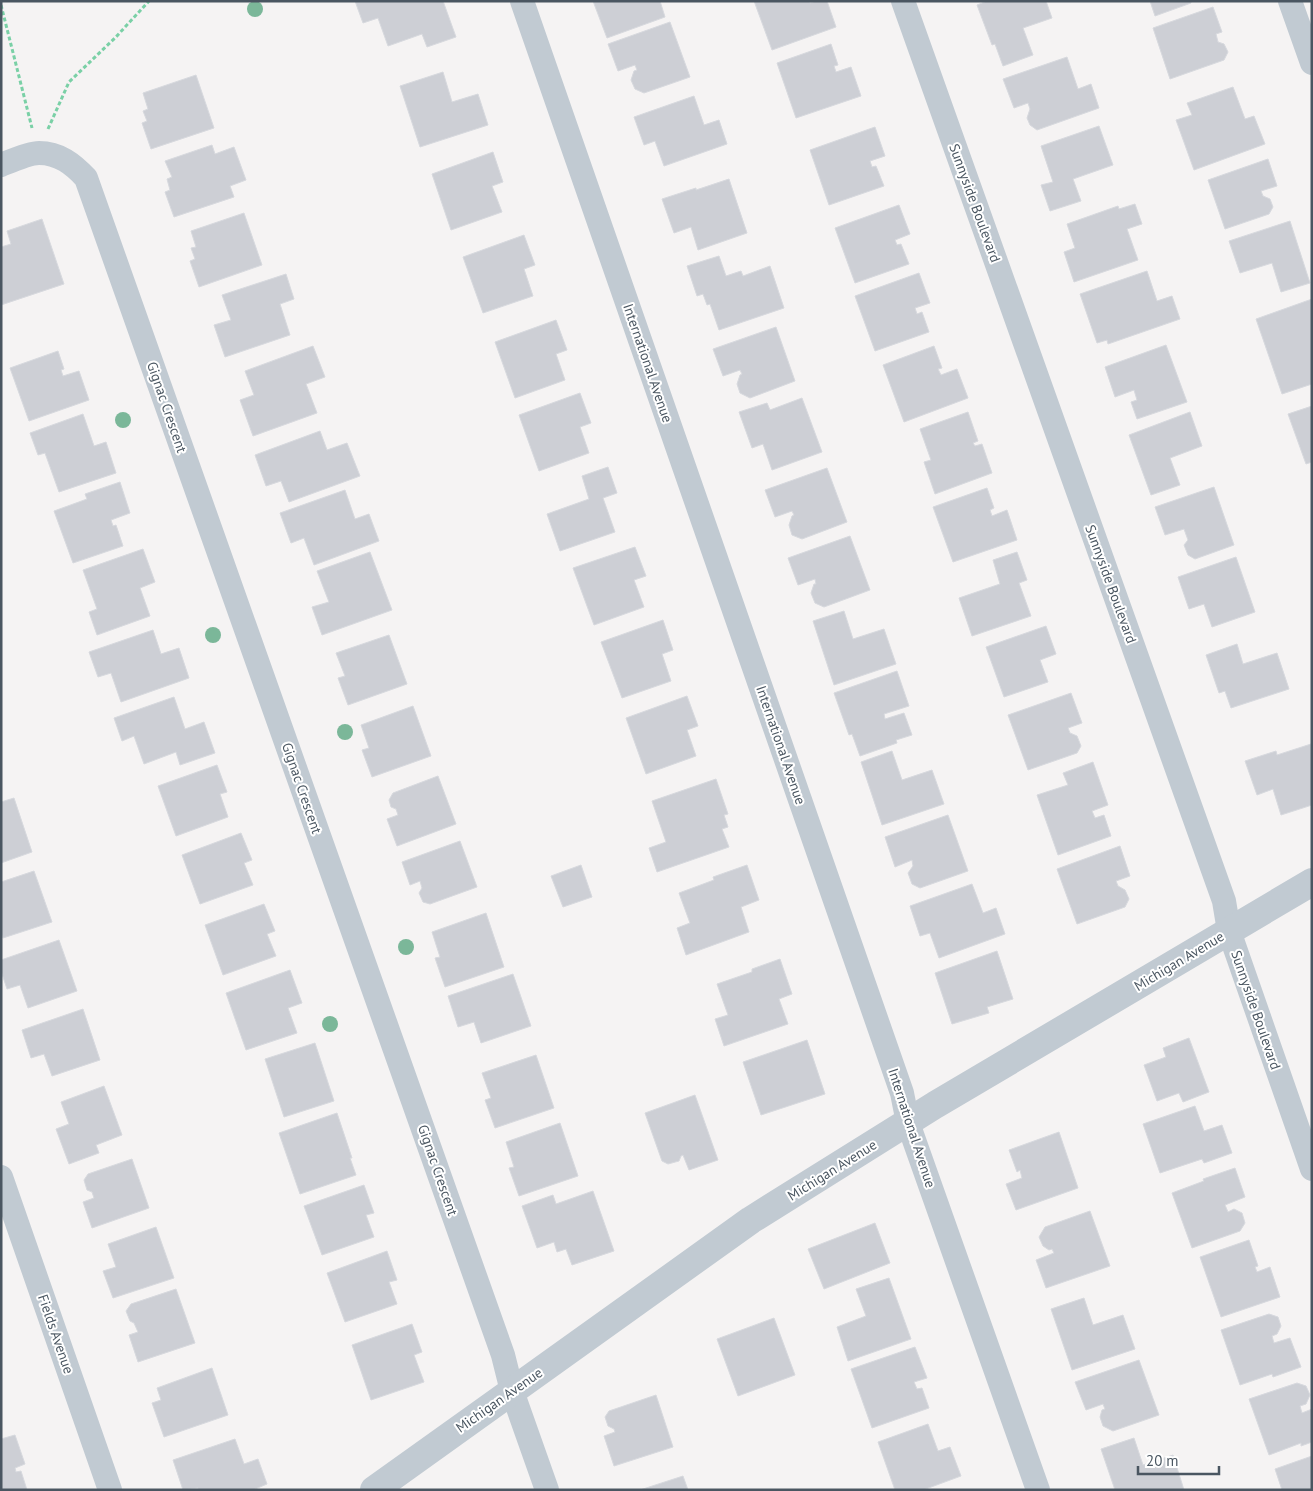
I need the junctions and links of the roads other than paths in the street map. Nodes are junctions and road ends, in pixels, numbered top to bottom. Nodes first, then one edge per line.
1 (522, 1) edge
2 (903, 1) edge
3 (1290, 1) edge
4 (1312, 63) edge
5 (1, 165) edge
6 (1312, 882) edge
7 (1229, 931) junction
8 (908, 1123) junction
9 (1312, 1169) edge
10 (1, 1178) edge
11 (512, 1391) junction
12 (110, 1490) edge
13 (374, 1490) edge
14 (547, 1490) edge
15 (1038, 1490) edge

1 - 8 street, International Avenue
2 - 7 street, Sunnyside Boulevard
3 - 4 street
5 - 11 street, Gignac Crescent
6 - 7 street, Michigan Avenue
7 - 8 street, Michigan Avenue
7 - 9 street, Sunnyside Boulevard
8 - 11 street, Michigan Avenue
8 - 15 street, International Avenue
10 - 12 street, Fields Avenue
11 - 13 street, Michigan Avenue
11 - 14 street, Gignac Crescent

